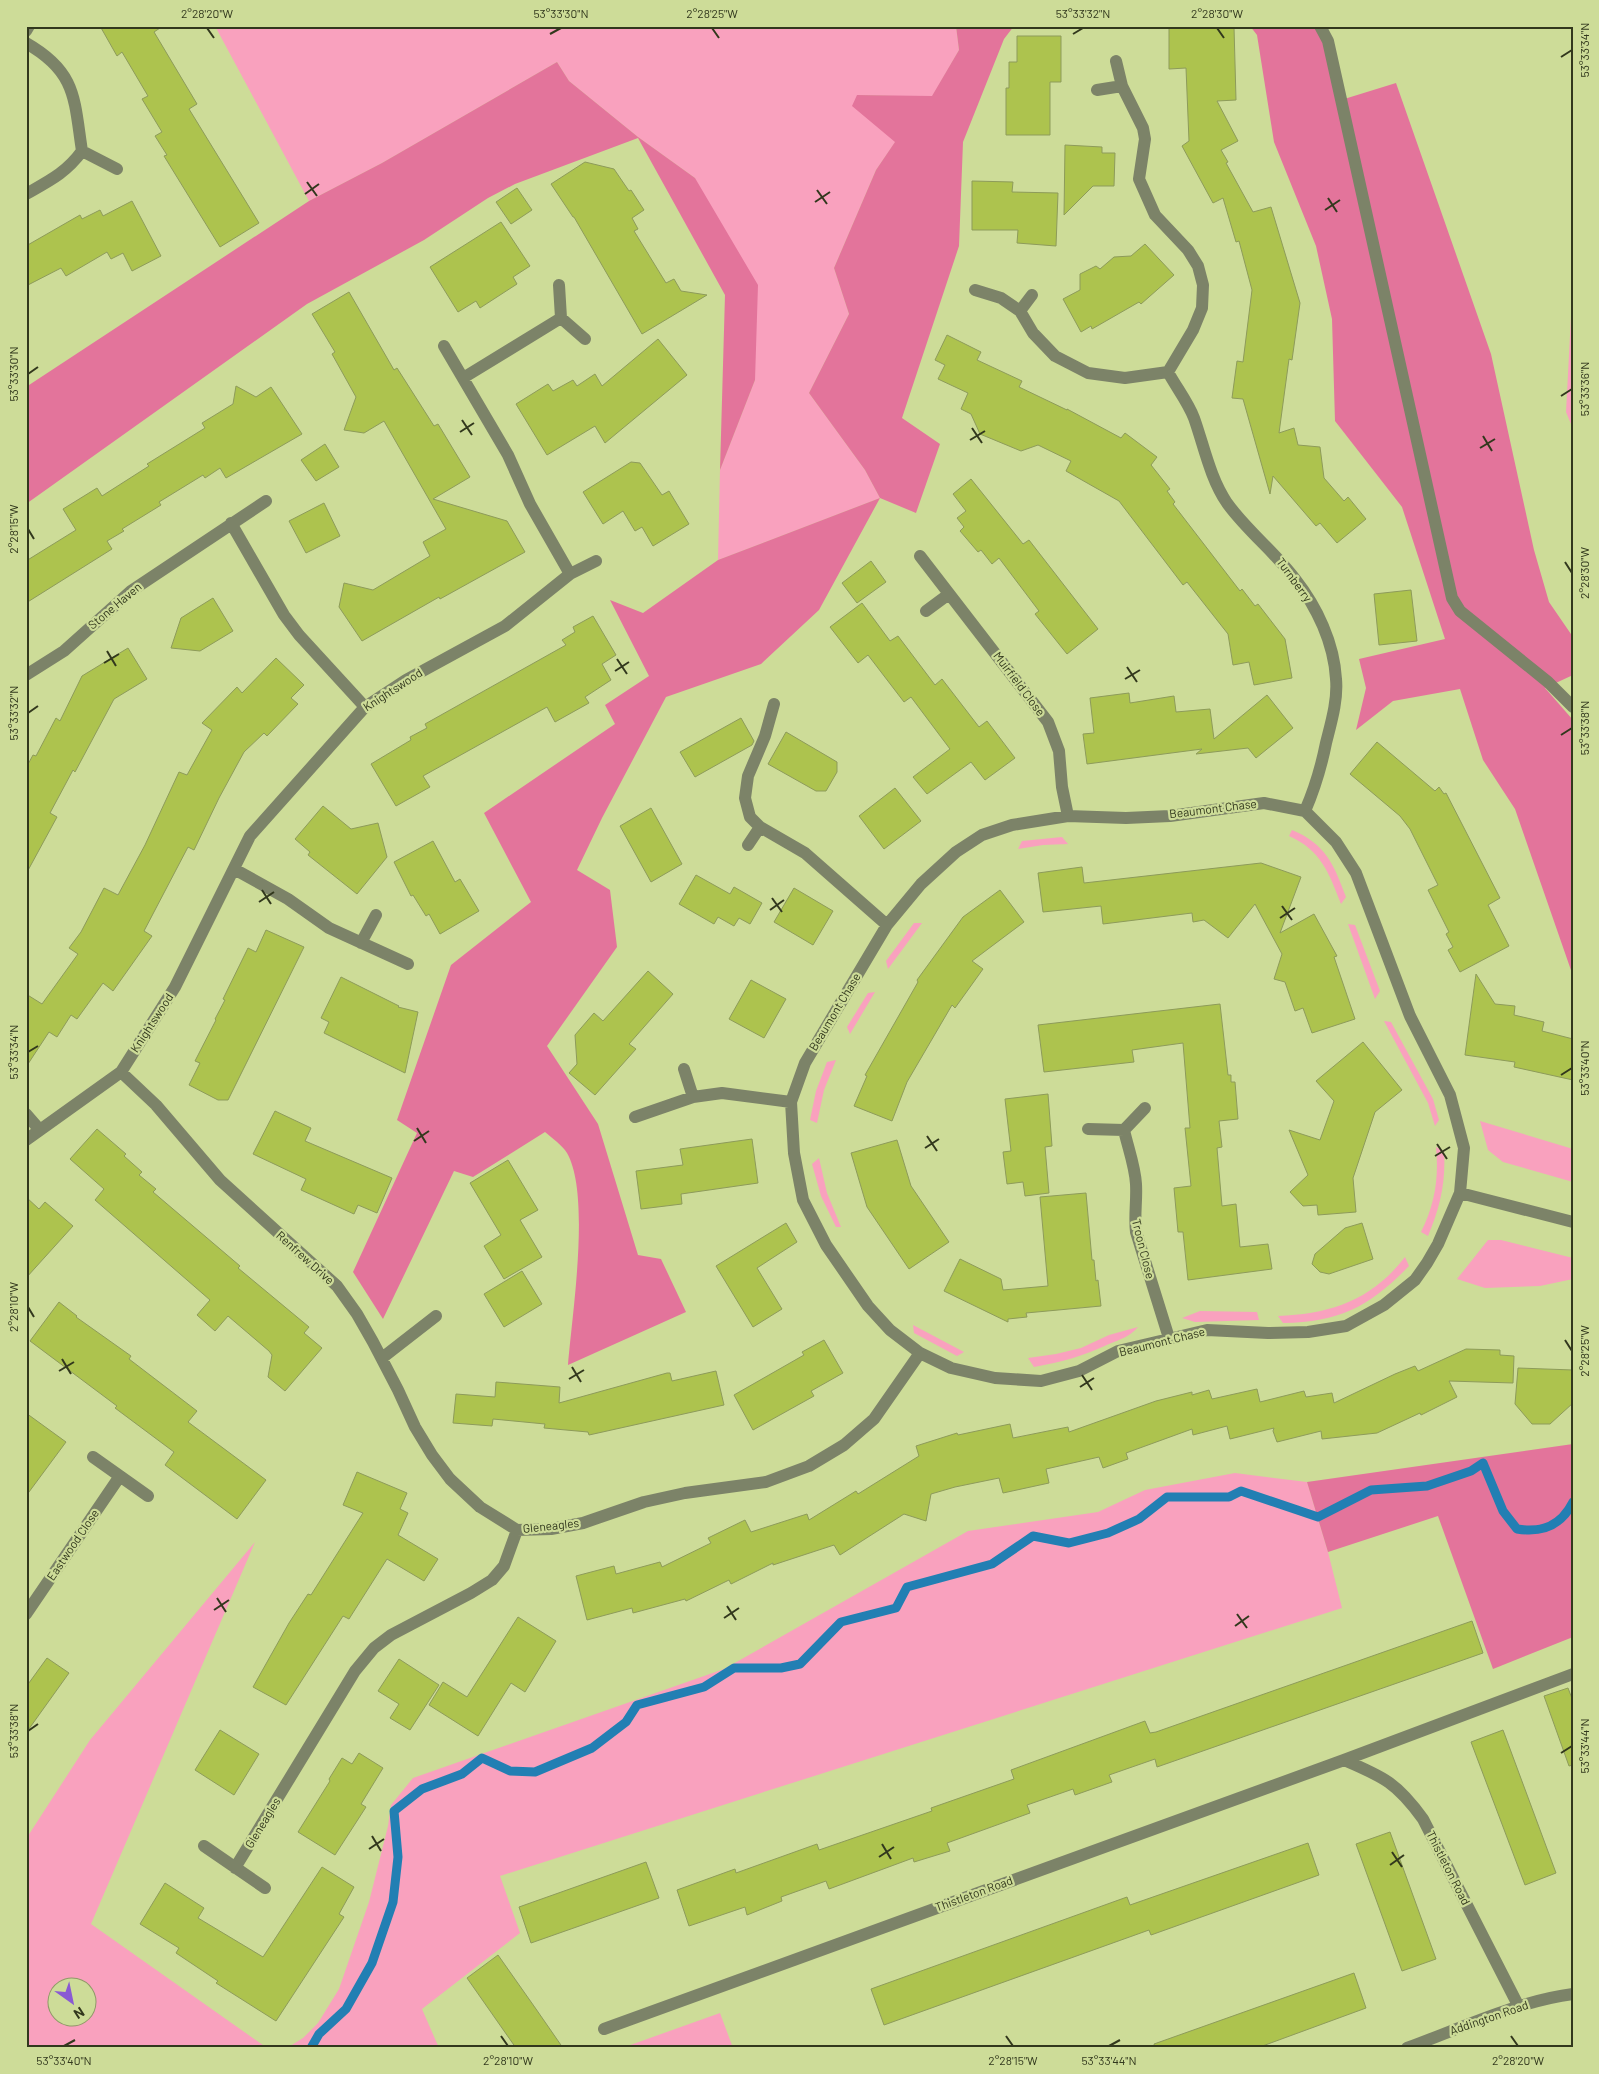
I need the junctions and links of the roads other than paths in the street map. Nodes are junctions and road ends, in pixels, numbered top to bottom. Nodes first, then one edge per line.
1 (29, 26) edge
2 (1320, 26) edge
3 (26, 30) edge
4 (26, 43) edge
5 (1116, 61) dead end
6 (1122, 86) junction
7 (1097, 90) dead end
8 (82, 152) junction
9 (117, 169) dead end
10 (26, 194) edge
11 (560, 285) dead end
12 (975, 290) dead end
13 (1032, 295) dead end
14 (1020, 311) junction
15 (561, 318) junction
16 (585, 339) dead end
17 (444, 346) dead end
18 (1168, 372) junction
19 (463, 378) junction
20 (266, 501) dead end
21 (231, 523) junction
22 (920, 556) dead end
23 (596, 561) dead end
24 (570, 574) junction
25 (949, 594) junction
26 (926, 611) dead end
27 (26, 676) edge
28 (774, 704) dead end
29 (364, 707) junction
30 (1573, 707) edge
31 (1305, 811) junction
32 (1068, 816) junction
33 (760, 827) junction
34 (748, 845) dead end
35 (234, 869) junction
36 (376, 915) dead end
37 (887, 925) junction
38 (361, 943) junction
39 (408, 964) dead end
40 (684, 1069) dead end
41 (121, 1072) junction
42 (693, 1097) junction
43 (791, 1102) junction
44 (1145, 1108) dead end
45 (26, 1114) edge
46 (635, 1117) dead end
47 (39, 1129) junction
48 (1088, 1129) dead end
49 (1124, 1130) junction
50 (26, 1140) edge
51 (1460, 1193) junction
52 (1573, 1222) edge
53 (436, 1316) dead end
54 (1168, 1338) junction
55 (920, 1353) junction
56 (382, 1358) junction
57 (93, 1457) dead end
58 (120, 1476) junction
59 (148, 1496) dead end
60 (518, 1530) junction
61 (26, 1614) edge
62 (1573, 1674) edge
63 (1344, 1760) junction
64 (204, 1846) dead end
65 (235, 1868) junction
66 (265, 1888) dead end
67 (1573, 1994) edge
68 (1519, 2007) junction
69 (604, 2029) dead end
70 (1407, 2048) edge

1 - 3 street
2 - 30 street
4 - 8 street
5 - 6 street
6 - 7 street
6 - 18 street
8 - 9 street
8 - 10 street
11 - 15 street
12 - 14 street
13 - 14 street
14 - 18 street
15 - 16 street
15 - 19 street
17 - 19 street
18 - 31 street, Turnberry
19 - 24 street
20 - 21 street, Stone Haven
21 - 27 street, Stone Haven
21 - 29 street
22 - 25 street, Muirfield Close
23 - 24 street, Knightswood
24 - 29 street, Knightswood
25 - 26 street
25 - 32 street, Muirfield Close
28 - 33 street
29 - 35 street, Knightswood
31 - 32 street, Beaumont Chase
31 - 51 street, Beaumont Chase
32 - 37 street, Beaumont Chase
33 - 34 street
33 - 37 street
35 - 38 street
35 - 41 street, Knightswood
36 - 38 street
37 - 43 street, Beaumont Chase
38 - 39 street
40 - 42 street
41 - 47 street, Knightswood
41 - 56 street, Renfrew Drive
42 - 43 street
42 - 46 street
43 - 55 street, Beaumont Chase
44 - 49 street
45 - 47 street
47 - 50 street, Knightswood
48 - 49 street
49 - 54 street, Troon Close
51 - 52 street
51 - 54 street, Beaumont Chase
53 - 56 street
54 - 55 street, Beaumont Chase
55 - 60 street, Gleneagles
56 - 60 street, Renfrew Drive
57 - 58 street
58 - 59 street
58 - 61 street, Eastwood Close
60 - 65 street, Gleneagles
62 - 63 street, Thistleton Road
63 - 68 street, Thistleton Road
63 - 69 street, Thistleton Road
64 - 65 street
65 - 66 street
67 - 68 street, Addington Road
68 - 70 street, Addington Road

